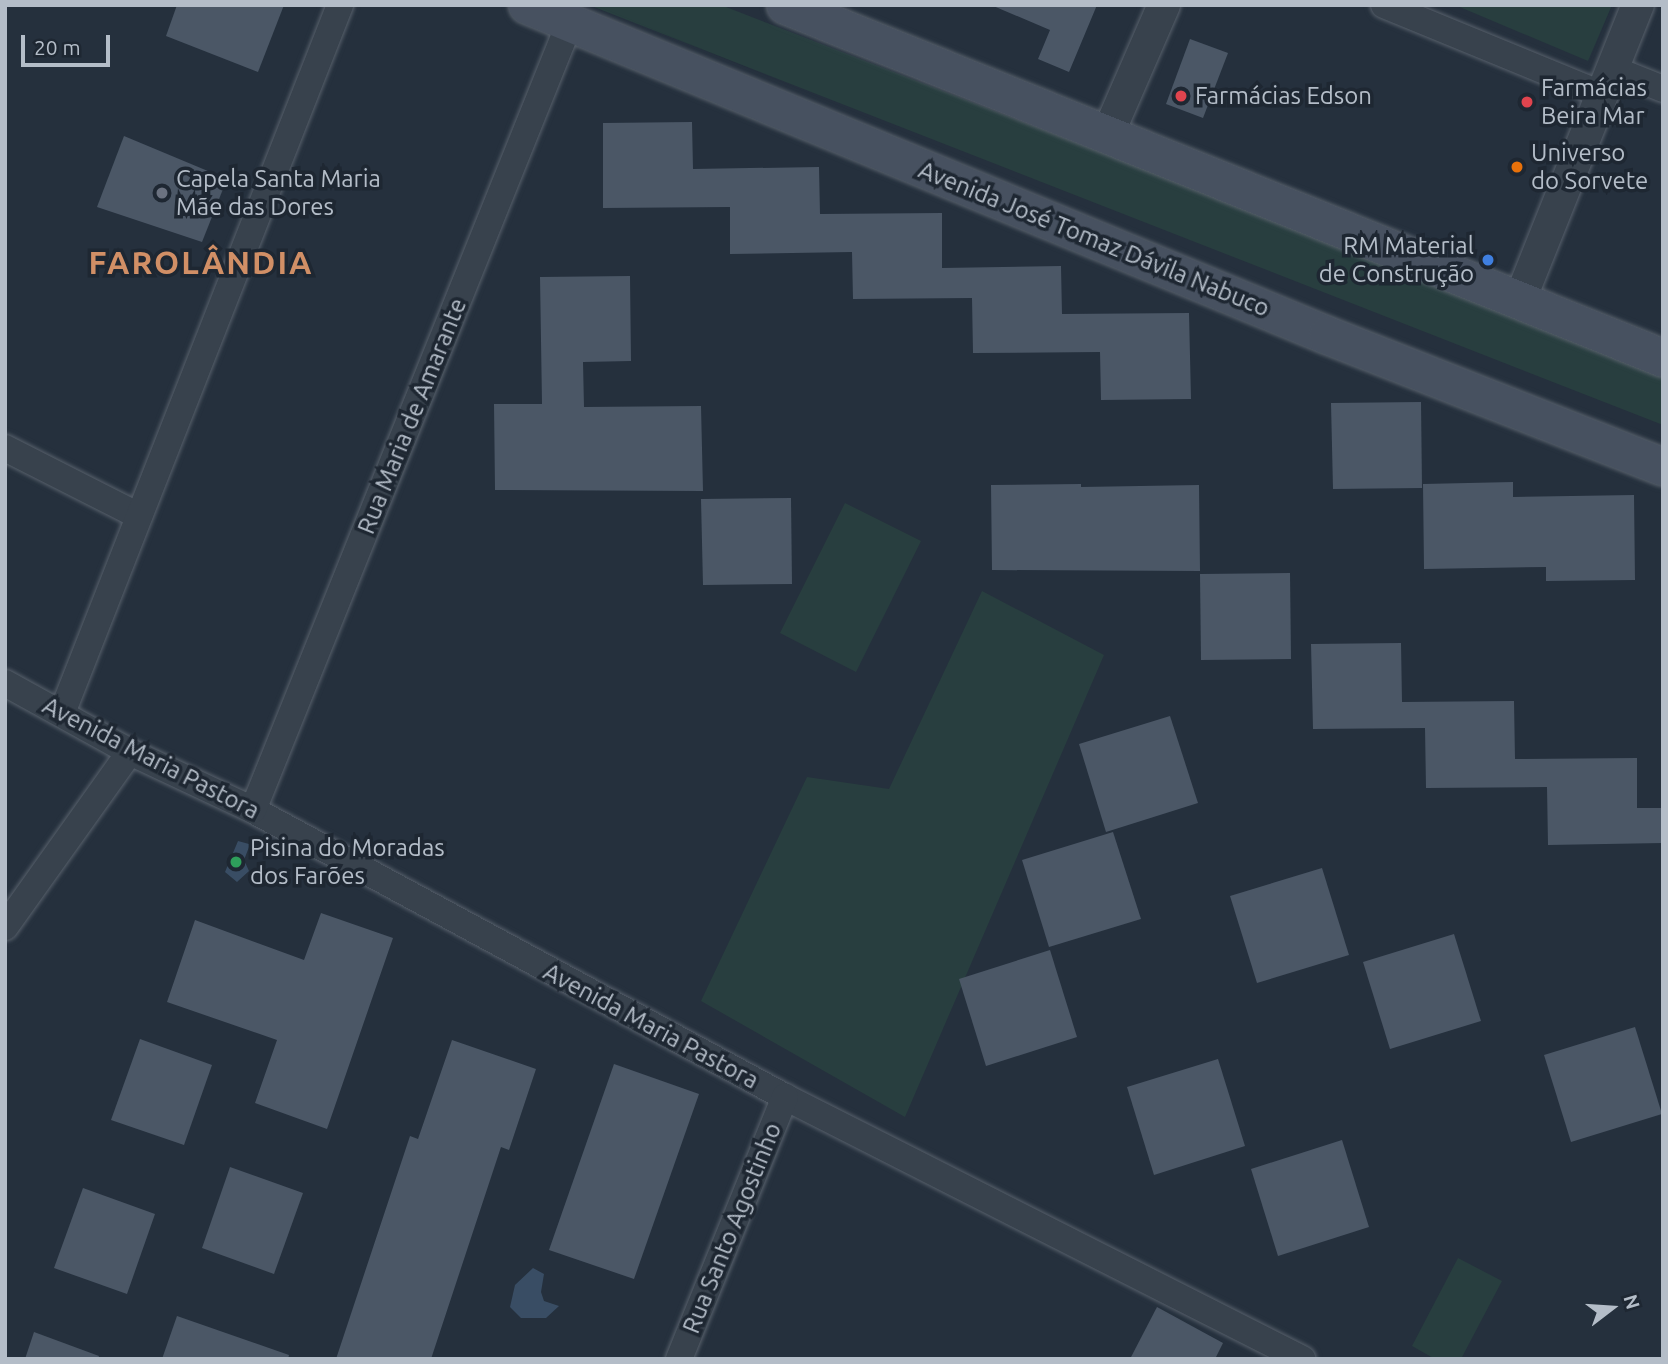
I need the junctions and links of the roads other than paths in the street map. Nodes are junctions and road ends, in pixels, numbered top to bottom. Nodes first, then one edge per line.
1 (340, 5) edge
2 (527, 5) edge
3 (785, 5) edge
4 (1164, 5) edge
5 (1384, 5) edge
6 (1638, 5) edge
7 (570, 22) junction
8 (1608, 82) junction
9 (1663, 89) edge
10 (1107, 136) junction
11 (1519, 302) junction
12 (1663, 358) edge
13 (5, 448) edge
14 (1663, 467) edge
15 (139, 516) junction
16 (5, 683) edge
17 (62, 713) junction
18 (130, 751) junction
19 (253, 810) junction
20 (5, 927) edge
21 (785, 1097) junction
22 (679, 1359) edge
23 (1302, 1359) edge

1 - 15 street
2 - 7 main road, Avenida José Tomaz Dávila Nabuco
3 - 10 main road
4 - 10 street
5 - 8 street
6 - 8 street
7 - 14 main road, Avenida José Tomaz Dávila Nabuco
7 - 19 street, Rua Maria de Amarante
8 - 9 street
8 - 11 street
10 - 11 main road
11 - 12 main road
13 - 15 street
15 - 17 street
16 - 17 street, Avenida Maria Pastora
17 - 18 street, Avenida Maria Pastora
18 - 19 street, Avenida Maria Pastora
18 - 20 street
19 - 21 street, Avenida Maria Pastora
21 - 22 street, Rua Santo Agostinho
21 - 23 street, Avenida Maria Pastora

